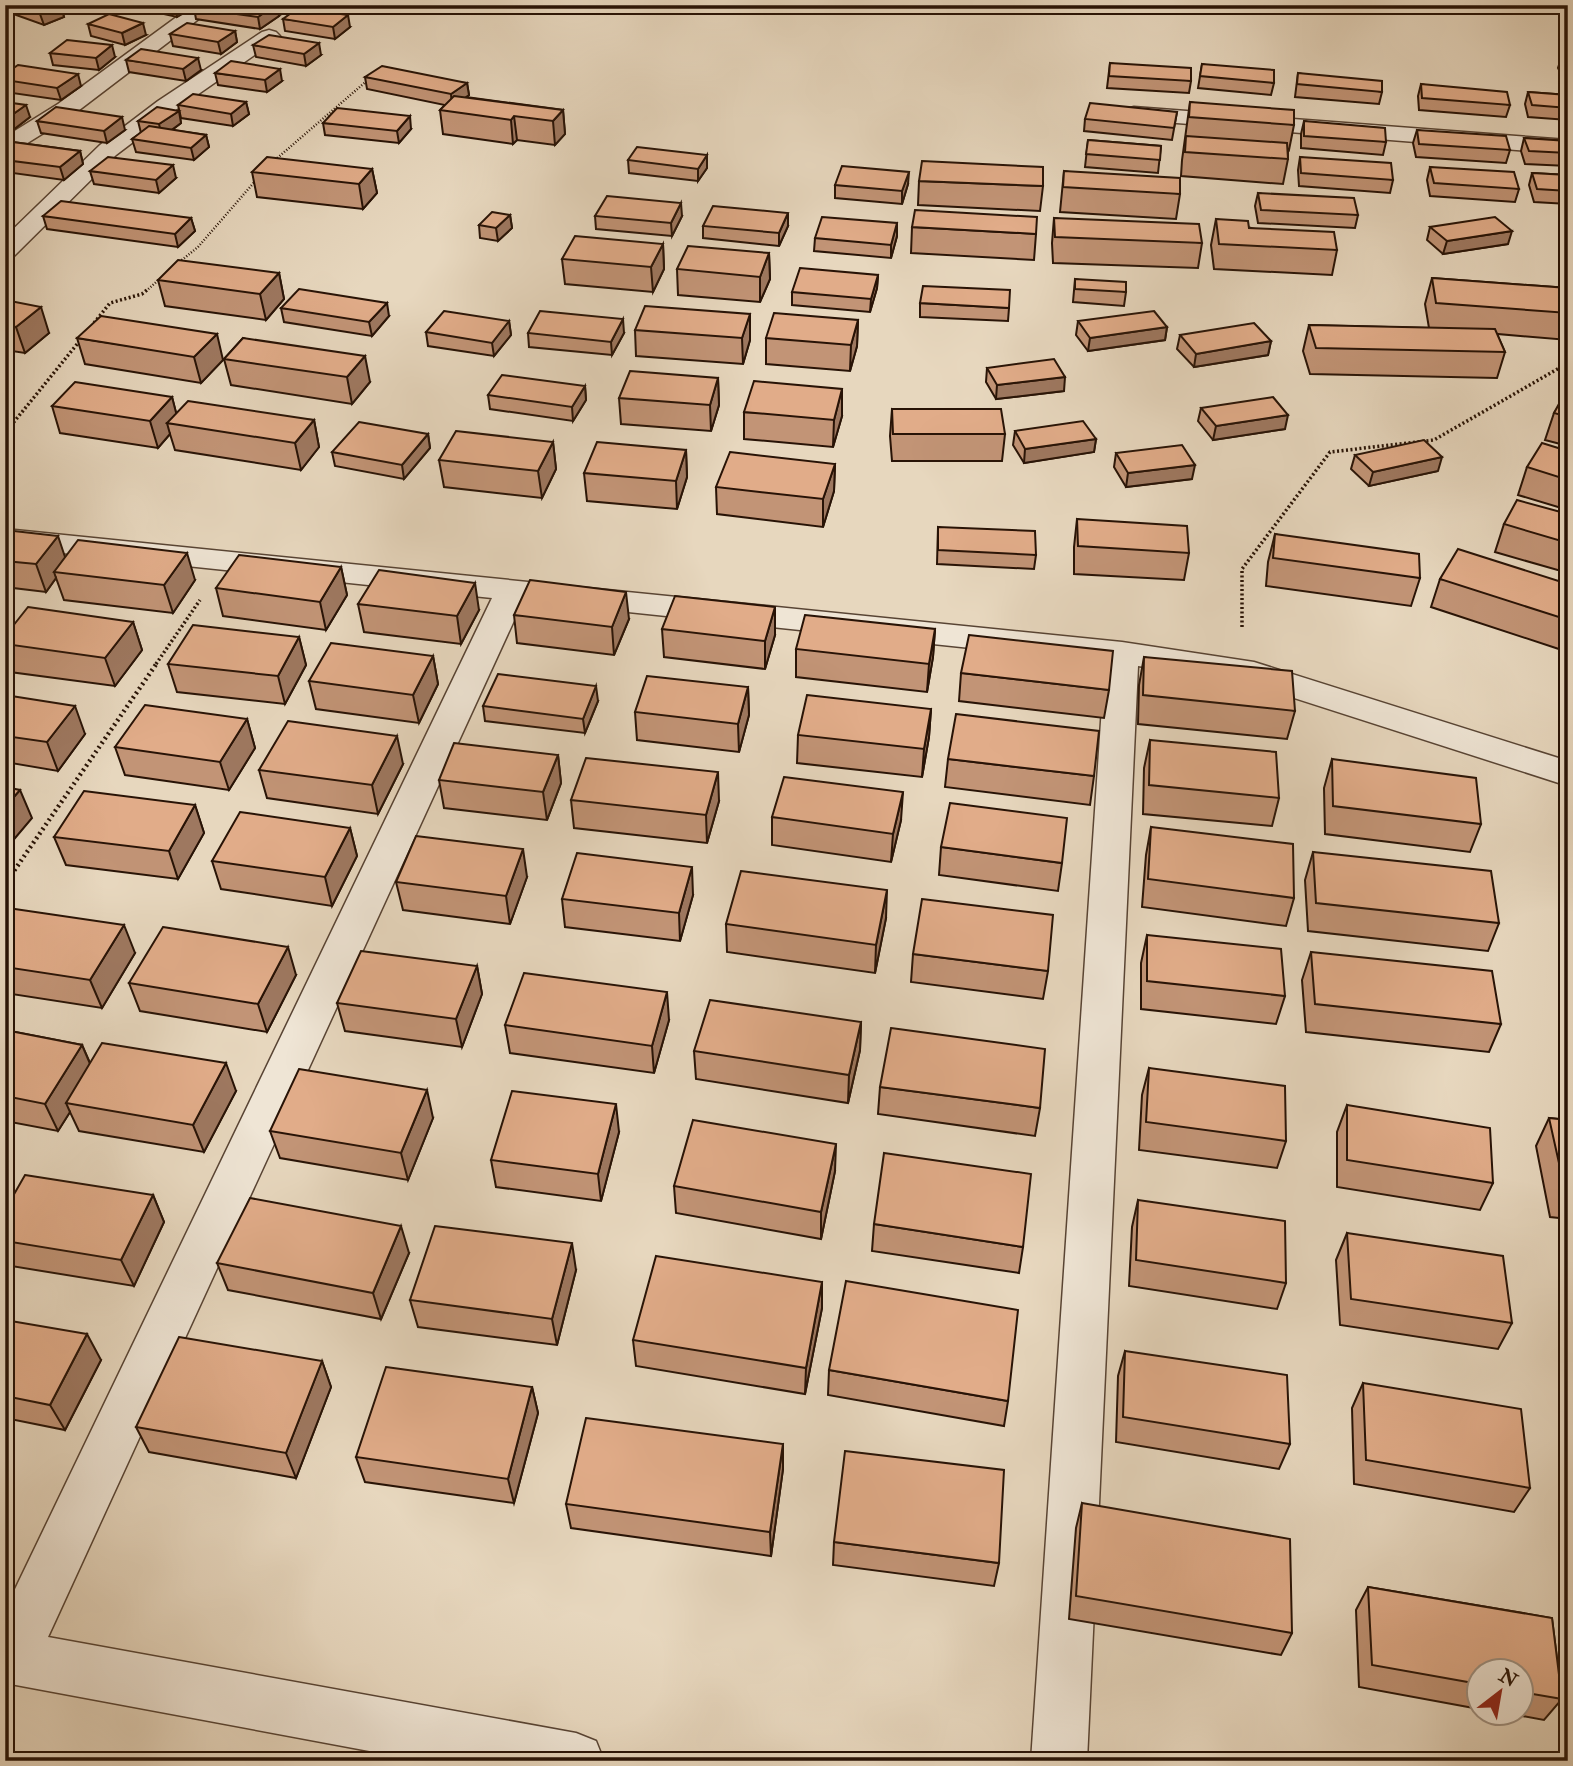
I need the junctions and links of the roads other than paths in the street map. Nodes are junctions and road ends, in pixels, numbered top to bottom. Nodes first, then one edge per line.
1 (207, 5) edge
2 (269, 36) edge
3 (1134, 114) edge
4 (5, 147) edge
5 (1568, 147) edge
6 (5, 251) edge
7 (5, 538) edge
8 (511, 592) junction
9 (1122, 653) junction
10 (1568, 774) edge
11 (8, 1657) edge
12 (576, 1761) edge
13 (1059, 1761) edge

1 - 4 street
2 - 6 street
3 - 5 street
7 - 8 street
8 - 9 street
8 - 11 street
9 - 10 street
9 - 13 street
11 - 12 street

